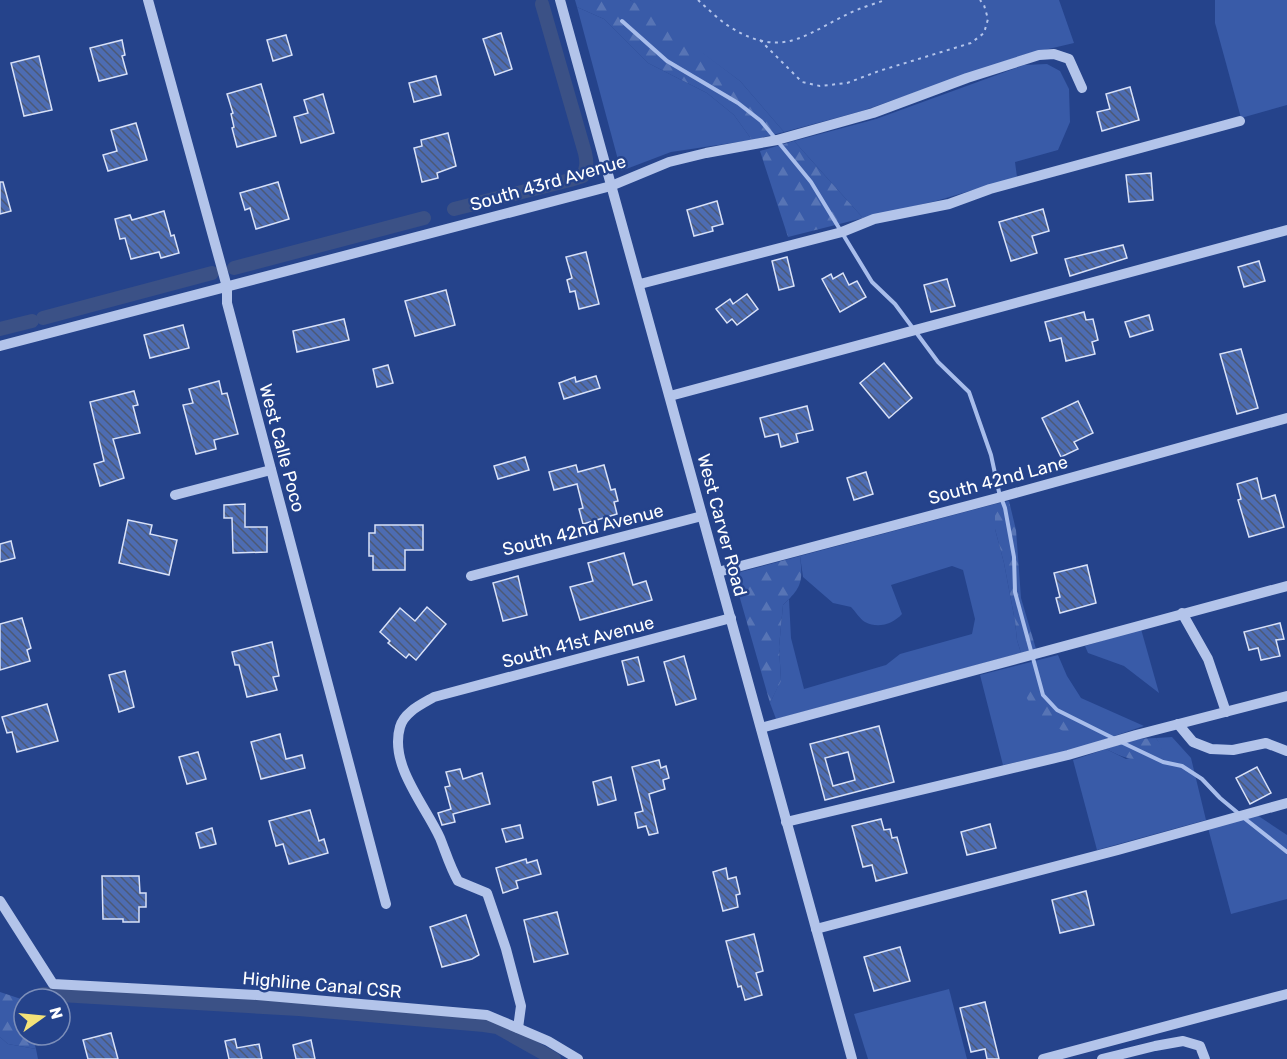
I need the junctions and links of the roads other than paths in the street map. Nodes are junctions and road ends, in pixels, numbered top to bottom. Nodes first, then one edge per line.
1 (148, 0) edge
2 (560, 0) edge
3 (1082, 88) dead end
4 (1240, 120) dead end
5 (611, 186) junction
6 (1287, 230) edge
7 (640, 284) junction
8 (227, 287) junction
9 (0, 346) edge
10 (670, 396) junction
11 (1287, 418) edge
12 (271, 470) junction
13 (175, 495) dead end
14 (702, 516) junction
15 (718, 572) junction
16 (471, 576) dead end
17 (1287, 586) edge
18 (1182, 613) junction
19 (731, 618) junction
20 (1287, 696) edge
21 (1226, 712) junction
22 (1178, 724) junction
23 (761, 728) junction
24 (1287, 751) edge
25 (1287, 803) edge
26 (786, 822) junction
27 (0, 901) edge
28 (386, 904) dead end
29 (816, 929) junction
30 (1287, 994) edge
31 (518, 1029) junction
32 (578, 1059) edge
33 (852, 1059) edge
34 (1043, 1059) edge
35 (1102, 1059) edge
36 (1205, 1059) edge

1 - 8 street, West Calle Poco
2 - 5 street, West Carver Road
3 - 5 street, South 43rd Avenue
4 - 7 street
5 - 7 street, West Carver Road
5 - 8 street, South 43rd Avenue
6 - 10 street
7 - 10 street, West Carver Road
8 - 9 street, South 43rd Avenue
8 - 12 street, West Calle Poco
10 - 14 street, West Carver Road
11 - 15 street, South 42nd Lane
12 - 13 street
12 - 28 street, West Calle Poco
14 - 15 street, West Carver Road
14 - 16 street, South 42nd Avenue
15 - 19 street, West Carver Road
17 - 18 street
18 - 21 street
18 - 23 street
19 - 23 street, West Carver Road
19 - 31 street, South 41st Avenue
20 - 21 street
21 - 22 street
22 - 24 street
22 - 26 street
23 - 26 street, West Carver Road
25 - 29 street
26 - 29 street, West Carver Road
27 - 31 street, Highline Canal CSR
29 - 33 street, West Carver Road
30 - 34 street
31 - 32 street, Highline Canal CSR
35 - 36 street

